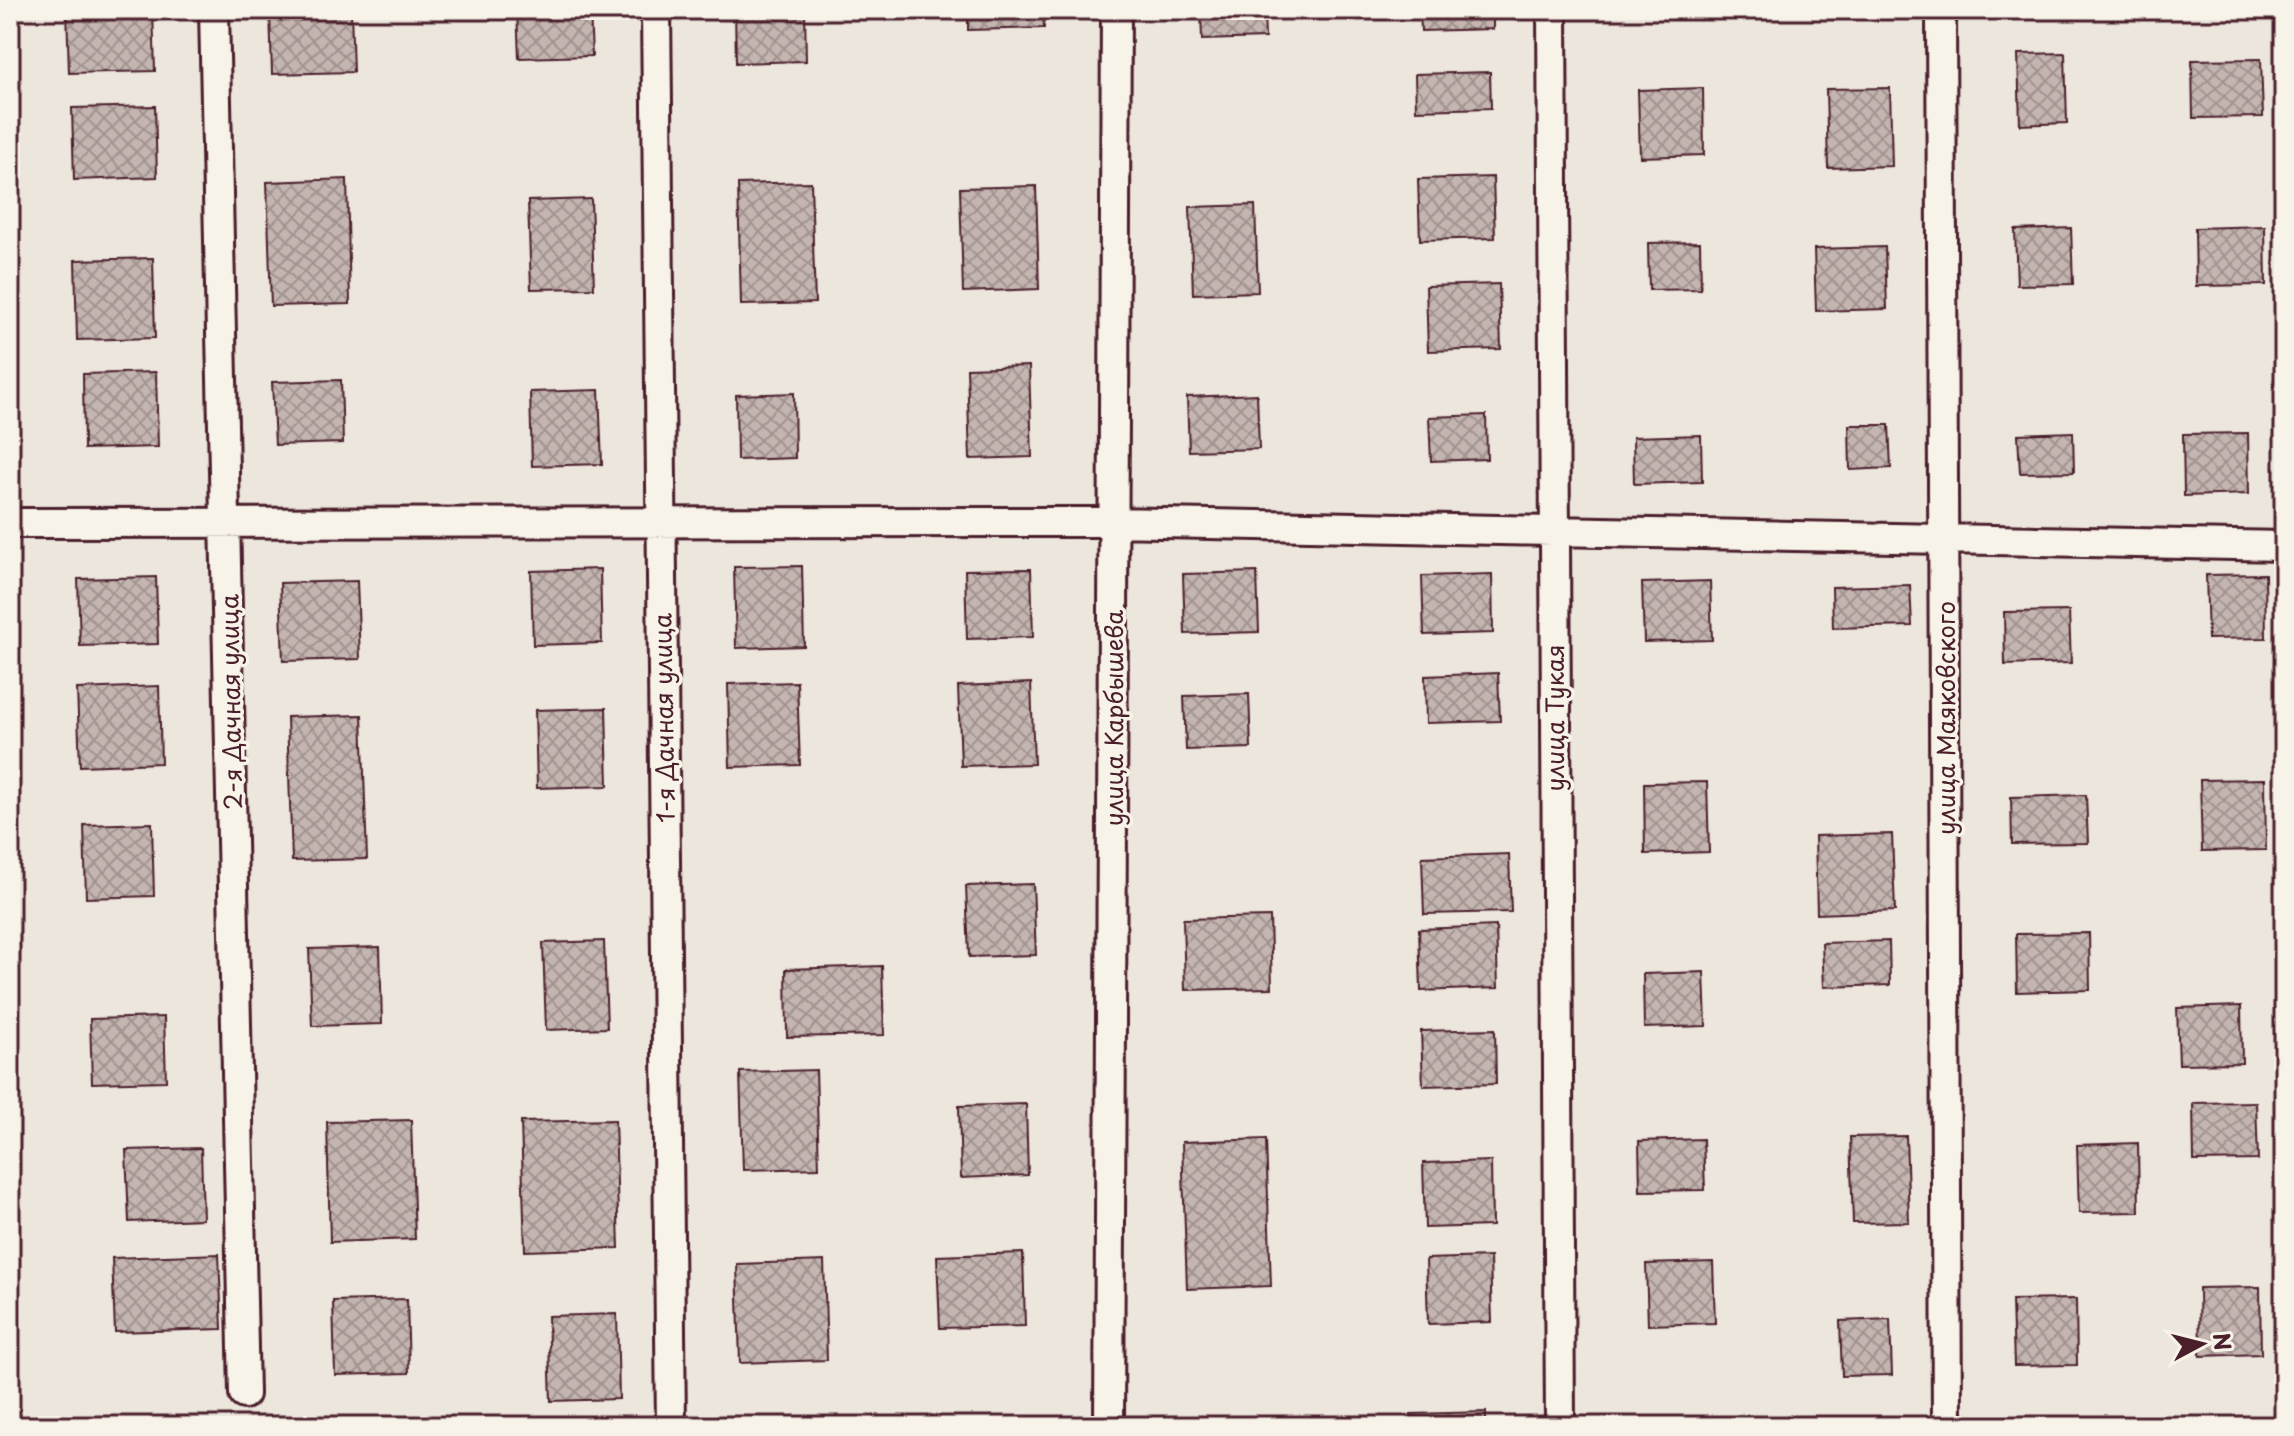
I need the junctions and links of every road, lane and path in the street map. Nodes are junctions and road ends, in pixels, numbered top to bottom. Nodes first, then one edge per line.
1 (214, 10) edge
2 (656, 10) edge
3 (1116, 10) edge
4 (1552, 10) edge
5 (1941, 10) edge
6 (661, 520) junction
7 (226, 521) junction
8 (1114, 522) junction
9 (10, 523) edge
10 (1553, 529) junction
11 (1944, 542) junction
12 (2284, 546) edge
13 (244, 1394) dead end
14 (671, 1426) edge
15 (1109, 1426) edge
16 (1560, 1426) edge
17 (1947, 1426) edge

1 - 7 street, 2-я Дачная улица
2 - 6 street, 1-я Дачная улица
3 - 8 street, улица Карбышева
4 - 10 street, улица Тукая
5 - 11 street, улица Маяковского
6 - 7 street
6 - 8 street
6 - 14 street, 1-я Дачная улица
7 - 9 street
7 - 13 street, 2-я Дачная улица
8 - 10 street
8 - 15 street, улица Карбышева
10 - 11 street
10 - 16 street, улица Тукая
11 - 12 street
11 - 17 street, улица Маяковского

